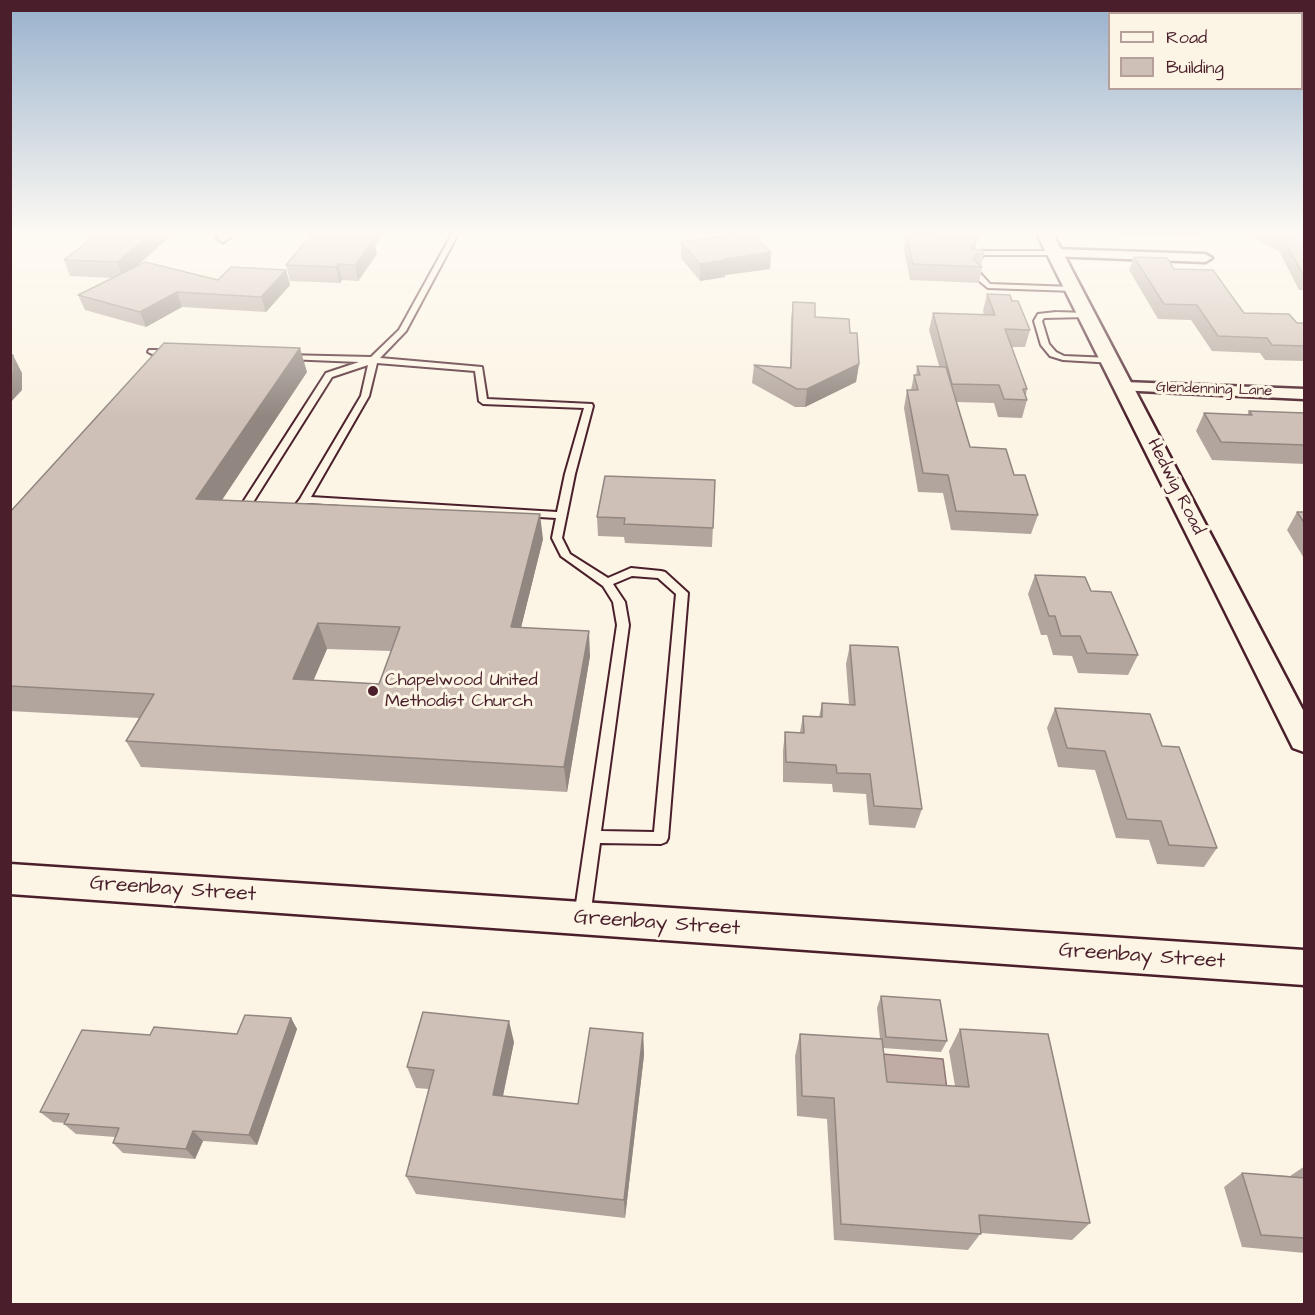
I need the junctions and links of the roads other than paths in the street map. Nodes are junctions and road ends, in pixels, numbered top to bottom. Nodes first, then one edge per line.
1 (422, 295) edge
2 (1077, 295) edge
3 (1087, 315) junction
4 (152, 352) edge
5 (187, 353) edge
6 (280, 356) edge
7 (373, 360) junction
8 (1111, 361) junction
9 (1124, 387) junction
10 (1305, 394) edge
11 (304, 500) junction
12 (251, 513) edge
13 (561, 514) junction
14 (282, 516) edge
15 (607, 583) junction
16 (1305, 740) edge
17 (593, 837) junction
18 (10, 879) edge
19 (582, 919) junction
20 (1305, 968) edge

1 - 7 lane
2 - 3 street, Hedwig Road
3 - 8 street, Hedwig Road
3 - 8 lane
4 - 5 lane
6 - 7 lane
7 - 11 lane
7 - 12 lane
7 - 13 lane
8 - 9 street, Hedwig Road
9 - 10 street, Glendenning Lane
9 - 16 street, Hedwig Road
11 - 13 lane
11 - 14 lane
13 - 15 lane
15 - 17 lane
15 - 17 lane
17 - 19 lane
18 - 19 street, Greenbay Street
19 - 20 street, Greenbay Street

